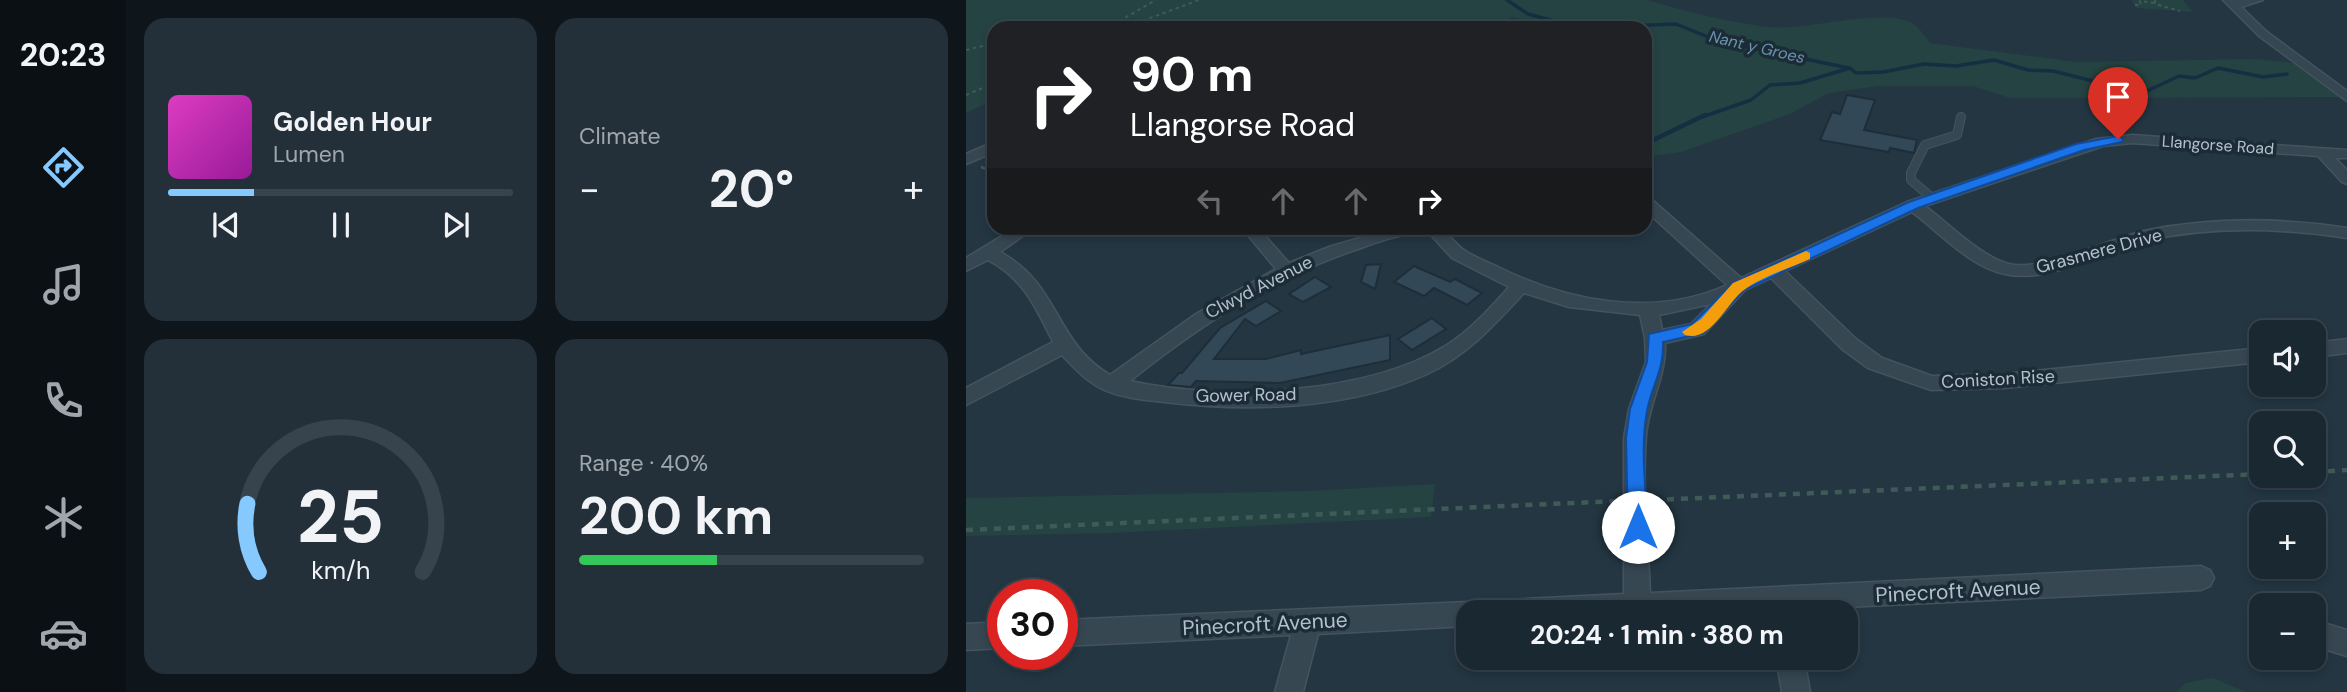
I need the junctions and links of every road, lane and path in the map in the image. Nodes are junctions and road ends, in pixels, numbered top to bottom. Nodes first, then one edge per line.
1 (1156, 0) edge
2 (1199, 0) edge
3 (2258, 0) edge
4 (2155, 1) edge
5 (2230, 2) edge
6 (2135, 5) dead end
7 (2180, 11) dead end
8 (1119, 21) edge
9 (1142, 21) edge
10 (987, 45) edge
11 (966, 50) edge
12 (987, 86) edge
13 (966, 96) edge
14 (2347, 97) edge
15 (1961, 117) dead end
16 (987, 150) edge
17 (2322, 152) junction
18 (2347, 154) edge
19 (966, 160) edge
20 (2347, 179) edge
21 (1932, 198) junction
22 (1913, 205) junction
23 (1652, 208) edge
24 (2347, 233) edge
25 (1015, 235) edge
26 (1256, 235) edge
27 (1383, 235) edge
28 (1440, 235) edge
29 (988, 252) junction
30 (966, 266) edge
31 (1286, 270) junction
32 (1774, 271) junction
33 (1521, 286) junction
34 (1739, 286) junction
35 (1648, 310) junction
36 (1655, 338) junction
37 (1064, 345) junction
38 (2347, 346) edge
39 (2326, 349) edge
40 (2249, 356) edge
41 (1111, 384) junction
42 (966, 397) edge
43 (2347, 470) edge
44 (2326, 471) edge
45 (2249, 475) edge
46 (1638, 500) junction
47 (966, 530) edge
48 (2200, 578) dead end
49 (1637, 600) edge
50 (1858, 601) edge
51 (1456, 615) edge
52 (1308, 622) junction
53 (1078, 632) edge
54 (987, 636) edge
55 (966, 637) edge
56 (2326, 637) edge
57 (2347, 643) edge
58 (1792, 670) edge
59 (1289, 692) edge
60 (1796, 692) edge

1 - 8 path
2 - 9 path
3 - 5 street
4 - 6 path
4 - 7 path
5 - 14 street
10 - 11 path
12 - 13 path
15 - 21 lane
16 - 19 street
17 - 18 street, Llangorse Road
17 - 20 street
17 - 21 street, Llangorse Road
21 - 22 street, Llangorse Road
22 - 24 street, Grasmere Drive
22 - 32 street, Llangorse Road
23 - 34 street
25 - 29 street
26 - 31 street
27 - 31 street, Clwyd Avenue
28 - 33 street, Llangorse Road
29 - 30 street
29 - 37 street, Gower Road
31 - 41 street, Clwyd Avenue
32 - 34 street, Llangorse Road
32 - 40 street, Coniston Rise
33 - 35 street, Llangorse Road
33 - 41 street, Gower Road
34 - 35 street, Llangorse Road
34 - 36 street, Llangorse Road
35 - 36 street
36 - 46 street
37 - 41 street, Gower Road
37 - 42 street
38 - 39 street
43 - 44 path
45 - 46 path
46 - 47 path
46 - 49 street
48 - 50 street, Pinecroft Avenue
51 - 52 street, Pinecroft Avenue
52 - 53 street, Pinecroft Avenue
52 - 59 street
54 - 55 street
56 - 57 street
58 - 60 street

